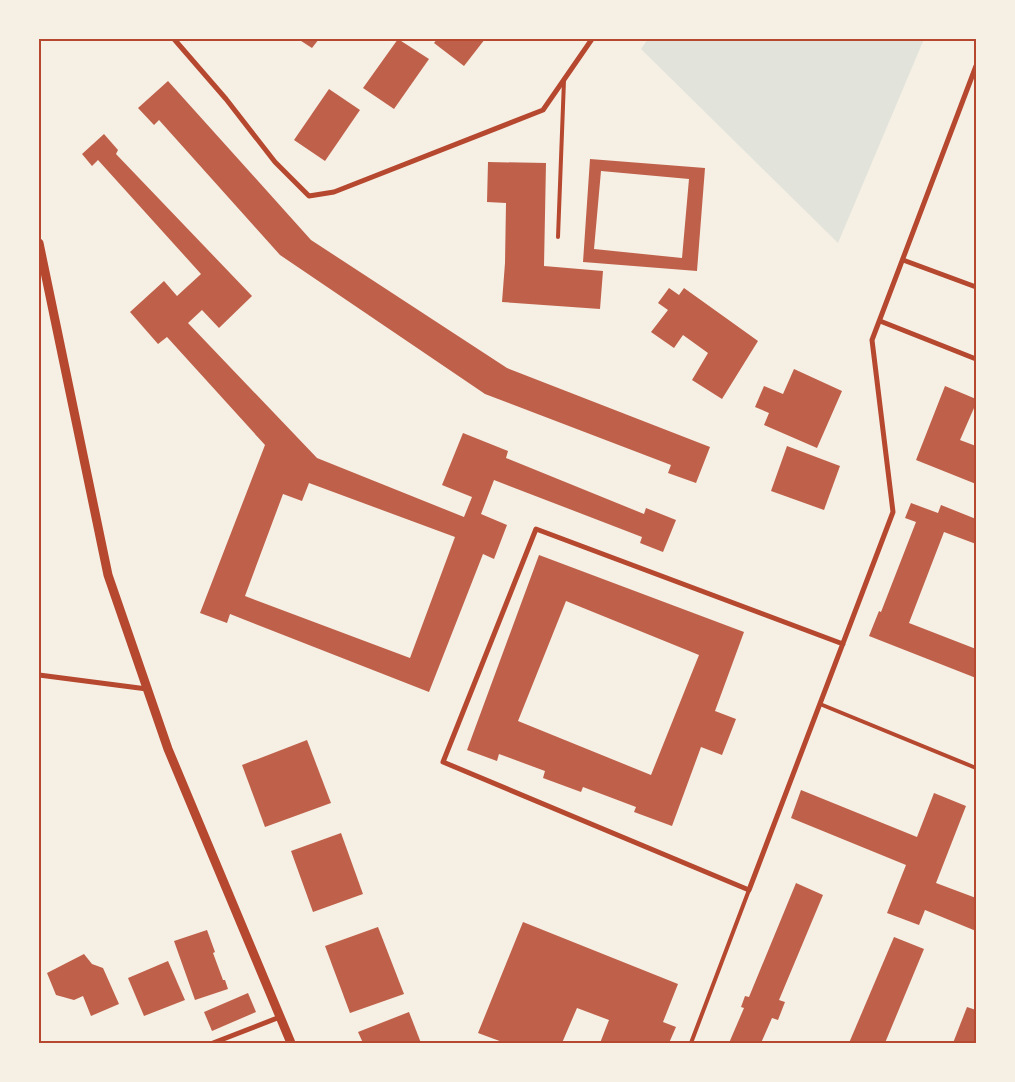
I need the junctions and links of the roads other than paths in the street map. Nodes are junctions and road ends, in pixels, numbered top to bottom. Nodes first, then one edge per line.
1 (174, 39) edge
2 (592, 39) edge
3 (976, 66) edge
4 (564, 80) junction
5 (558, 236) dead end
6 (39, 243) edge
7 (903, 260) junction
8 (976, 288) edge
9 (880, 321) junction
10 (976, 358) edge
11 (843, 644) junction
12 (39, 675) edge
13 (147, 689) junction
14 (820, 704) junction
15 (976, 768) edge
16 (749, 890) junction
17 (280, 1017) junction
18 (213, 1043) edge
19 (291, 1043) edge
20 (691, 1043) edge

1 - 4 street
2 - 4 street
3 - 7 street
4 - 5 lane
6 - 13 street
7 - 8 street
7 - 9 street
9 - 10 street
9 - 11 street
11 - 14 street
11 - 16 street
12 - 13 street
13 - 17 street
14 - 15 lane
14 - 16 street
16 - 20 lane
17 - 18 street
17 - 19 street

